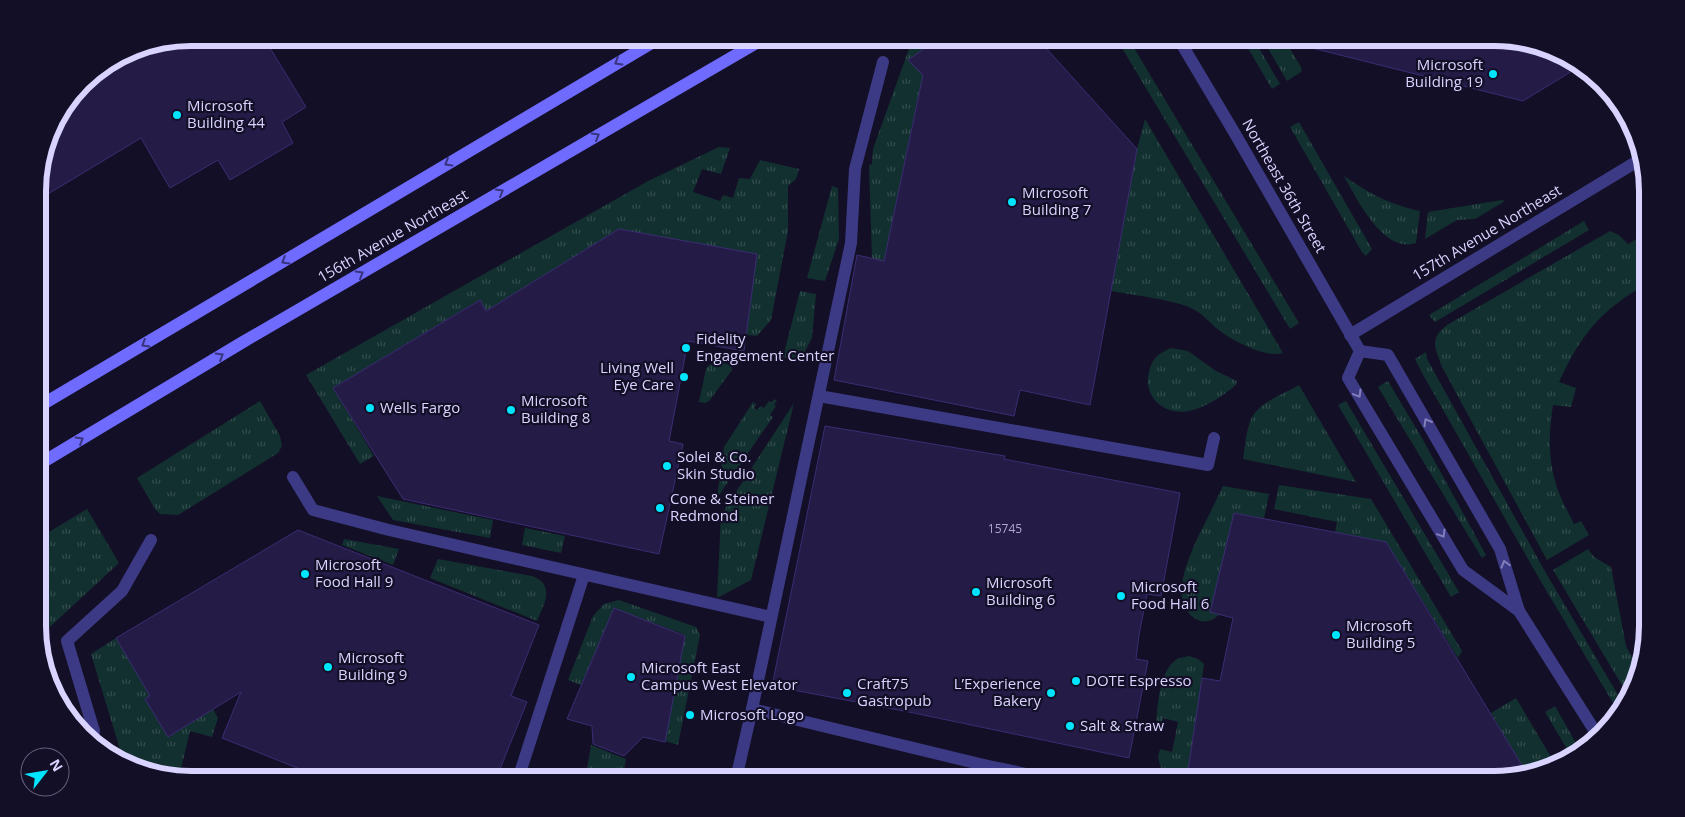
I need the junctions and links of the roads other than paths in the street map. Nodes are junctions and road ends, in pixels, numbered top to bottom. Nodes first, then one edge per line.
1 (647, 46) edge
2 (751, 46) edge
3 (1183, 46) edge
4 (883, 62) dead end
5 (1636, 162) edge
6 (1350, 335) junction
7 (1360, 351) junction
8 (818, 396) junction
9 (47, 402) edge
10 (1214, 438) dead end
11 (46, 460) edge
12 (293, 477) dead end
13 (151, 540) dead end
14 (584, 575) junction
15 (1519, 611) junction
16 (771, 617) junction
17 (752, 709) junction
18 (1594, 730) edge
19 (94, 732) edge
20 (984, 765) junction
21 (983, 770) edge
22 (1009, 770) edge
23 (521, 771) edge
24 (738, 771) edge

1 -> 9 main road
11 -> 2 main road, 156th Avenue Northeast
3 - 6 street, Northeast 36th Street
4 - 8 street
5 - 6 street, 157th Avenue Northeast
6 - 7 street, Northeast 36th Street
15 -> 7 street
7 -> 15 street
8 - 10 street
8 - 16 street
12 - 14 street
13 - 19 street
14 - 16 street
14 - 23 street
15 - 18 street
16 - 17 street
17 - 20 street
17 - 24 street
20 - 21 street
20 - 22 street

